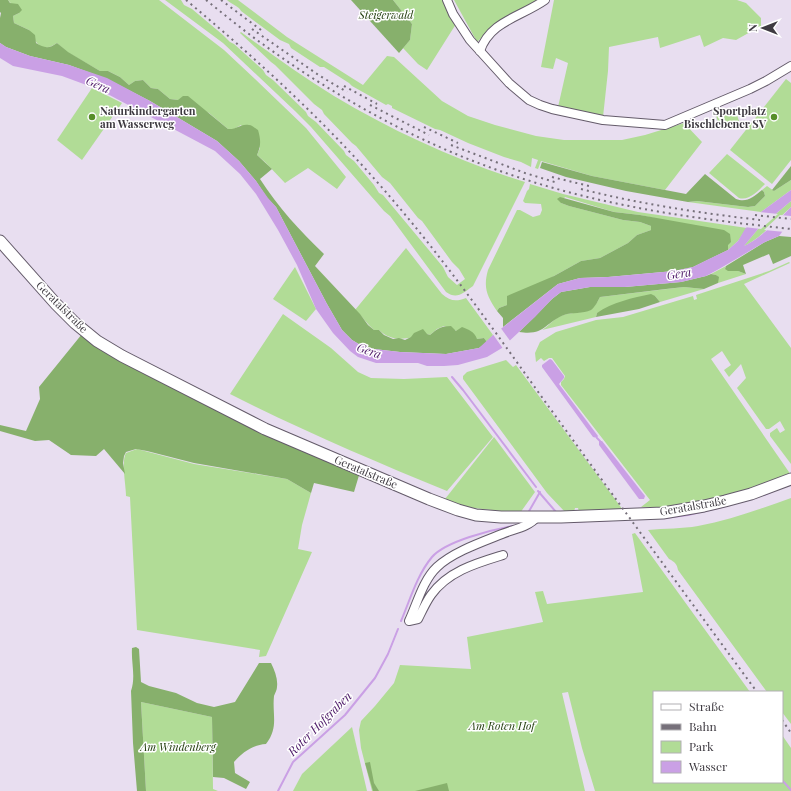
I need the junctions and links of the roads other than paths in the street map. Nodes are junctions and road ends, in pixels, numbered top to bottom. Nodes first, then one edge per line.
1 (447, 0) edge
2 (545, 0) edge
3 (480, 51) junction
4 (791, 66) edge
5 (0, 241) edge
6 (791, 478) edge
7 (537, 517) junction
8 (503, 555) dead end

1 - 3 street
2 - 3 street
3 - 4 street
5 - 7 street, Geratalstraße
6 - 7 street, Geratalstraße
7 - 8 street

